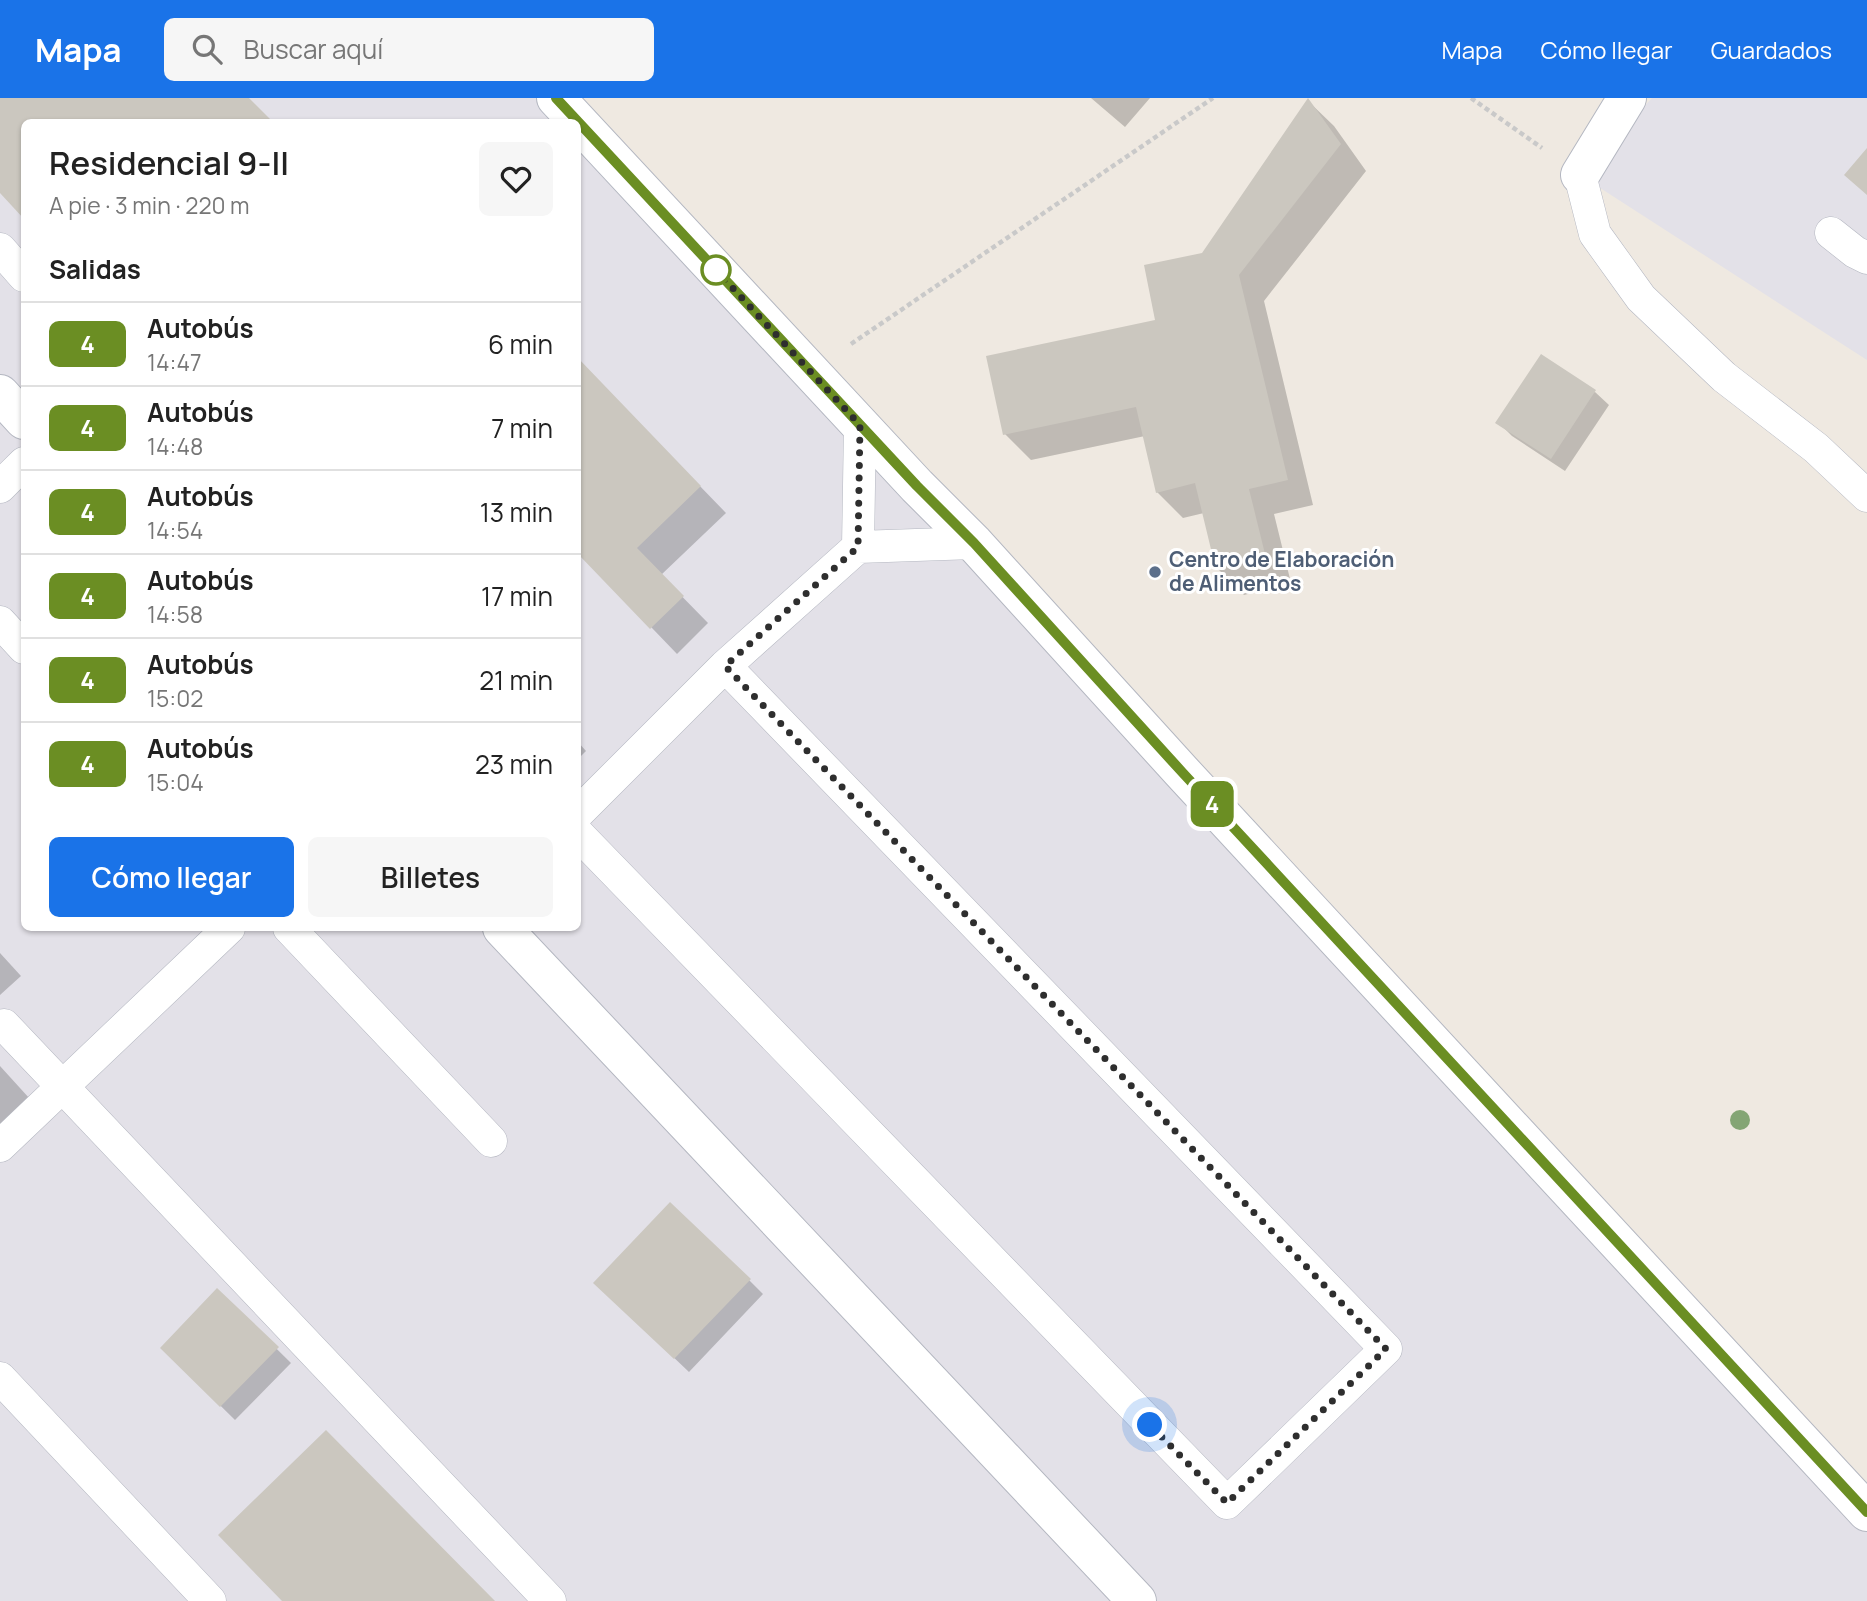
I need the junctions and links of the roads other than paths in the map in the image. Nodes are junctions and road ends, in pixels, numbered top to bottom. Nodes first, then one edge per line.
1 (556, 98) edge
2 (1627, 98) edge
3 (575, 119) edge
4 (581, 125) edge
5 (1580, 175) joint
6 (1831, 233) dead end
7 (0, 249) edge
8 (1867, 258) edge
9 (21, 273) edge
10 (0, 394) edge
11 (21, 416) edge
12 (860, 425) junction
13 (21, 466) edge
14 (0, 487) edge
15 (1867, 496) edge
16 (974, 543) junction
17 (858, 547) junction
18 (0, 622) edge
19 (21, 645) edge
20 (725, 666) junction
21 (581, 810) edge
22 (581, 837) edge
23 (226, 931) edge
24 (292, 931) edge
25 (505, 931) edge
26 (4, 1025) dead end
27 (62, 1087) junction
28 (491, 1141) dead end
29 (0, 1146) edge
30 (0, 1378) edge
31 (1867, 1511) edge
32 (210, 1601) edge
33 (550, 1601) edge
34 (1138, 1601) edge

1 - 3 main road
2 - 5 main road
4 - 12 main road
5 - 15 lane
6 - 8 lane
7 - 9 lane
10 - 11 main road
12 - 16 main road
12 - 17 lane
13 - 14 lane
16 - 17 lane
16 - 31 main road
17 - 20 lane
18 - 19 lane
20 - 21 lane
20 - 22 lane
23 - 27 lane
24 - 28 lane
25 - 34 main road
26 - 27 lane
27 - 29 lane
27 - 33 lane
30 - 32 lane

